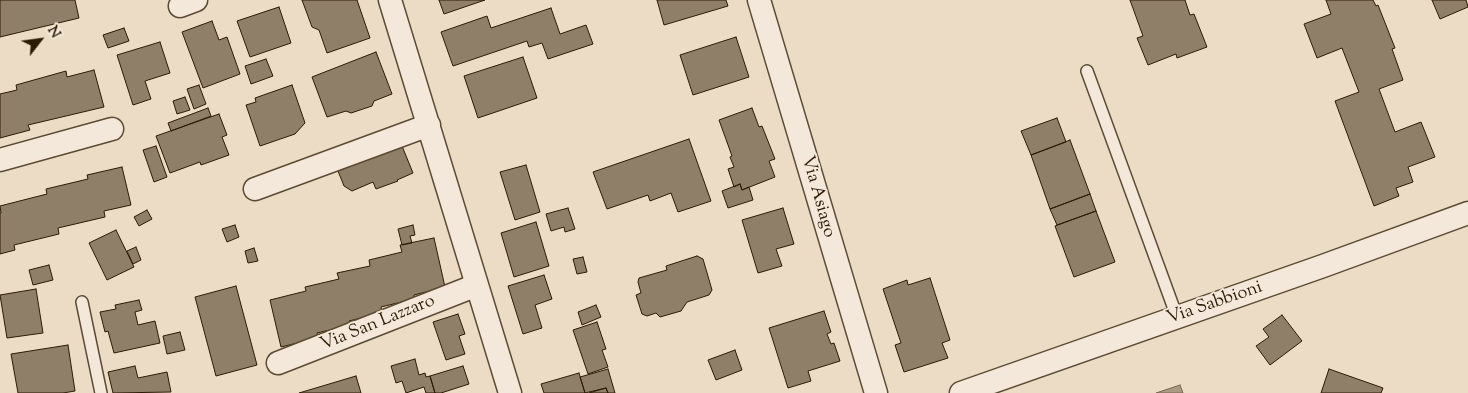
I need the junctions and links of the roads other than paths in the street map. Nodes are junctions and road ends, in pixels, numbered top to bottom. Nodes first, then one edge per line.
1 (390, 0) edge
2 (759, 0) edge
3 (1087, 71) dead end
4 (429, 125) junction
5 (112, 129) dead end
6 (0, 160) edge
7 (255, 190) dead end
8 (1468, 213) edge
9 (478, 285) junction
10 (82, 302) dead end
11 (1177, 317) junction
12 (278, 364) dead end
13 (101, 393) edge
14 (510, 393) edge
15 (876, 393) edge
16 (961, 393) edge

1 - 4 street
2 - 15 street, Via Asiago
3 - 11 lane
4 - 7 street
4 - 9 street
5 - 6 street
8 - 11 street, Via Sabbioni
9 - 12 street, Via San Lazzaro
9 - 14 street
10 - 13 lane
11 - 16 street, Via Sabbioni

